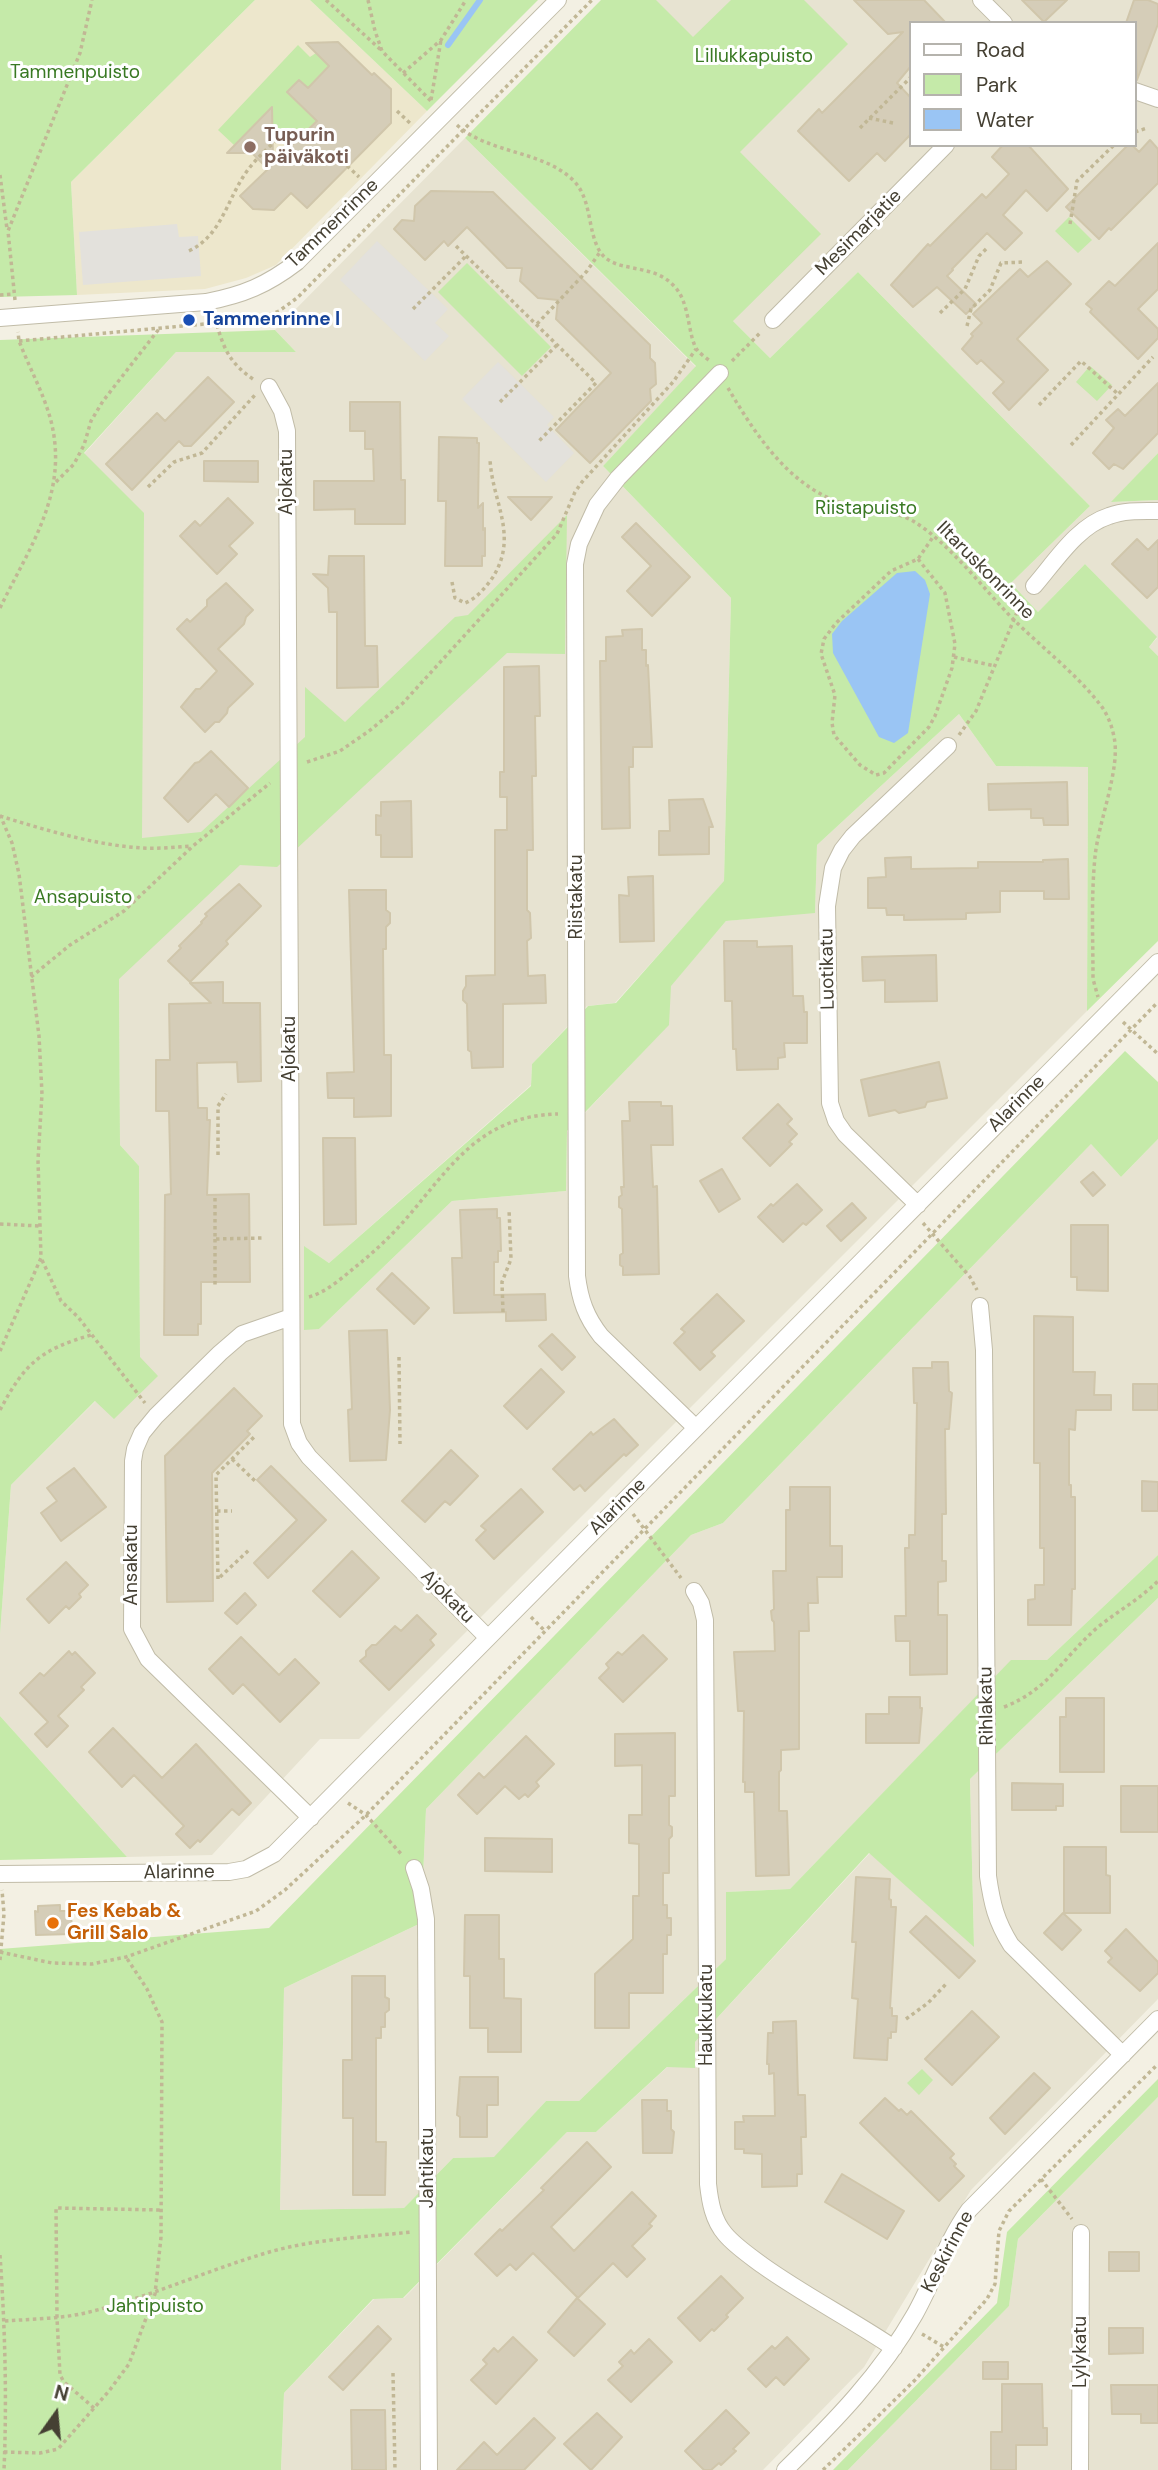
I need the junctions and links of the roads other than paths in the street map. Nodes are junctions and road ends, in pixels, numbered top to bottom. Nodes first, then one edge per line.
1 (558, 0) edge
2 (981, 0) edge
3 (1002, 21) edge
4 (1137, 92) edge
5 (1158, 99) edge
6 (944, 147) edge
7 (0, 318) edge
8 (773, 320) dead end
9 (720, 373) road end
10 (269, 387) road end
11 (1158, 511) edge
12 (1034, 586) road end
13 (948, 746) road end
14 (1158, 962) edge
15 (915, 1208) junction
16 (980, 1306) road end
17 (291, 1310) junction
18 (696, 1428) junction
19 (694, 1591) road end
20 (488, 1638) junction
21 (311, 1818) junction
22 (414, 1868) road end
23 (1, 1874) edge
24 (1158, 2019) edge
25 (1123, 2054) junction
26 (1081, 2233) road end
27 (894, 2348) junction
28 (429, 2470) edge
29 (785, 2470) edge
30 (1080, 2470) edge

1 - 7 street, Tammenrinne
2 - 3 street
4 - 5 street
6 - 8 street, Mesimarjatie
9 - 18 street, Riistakatu
10 - 17 street, Ajokatu
11 - 12 street
13 - 15 street, Luotikatu
14 - 15 street, Alarinne
15 - 18 street, Alarinne
16 - 25 street, Rihlakatu
17 - 20 street, Ajokatu
17 - 21 street, Ansakatu
18 - 20 street, Alarinne
19 - 27 street, Haukkukatu
20 - 21 street, Alarinne
21 - 23 street, Alarinne
22 - 28 street, Jahtikatu
24 - 25 street, Keskirinne
25 - 27 street, Keskirinne
26 - 30 street, Lylykatu
27 - 29 street, Keskirinne

